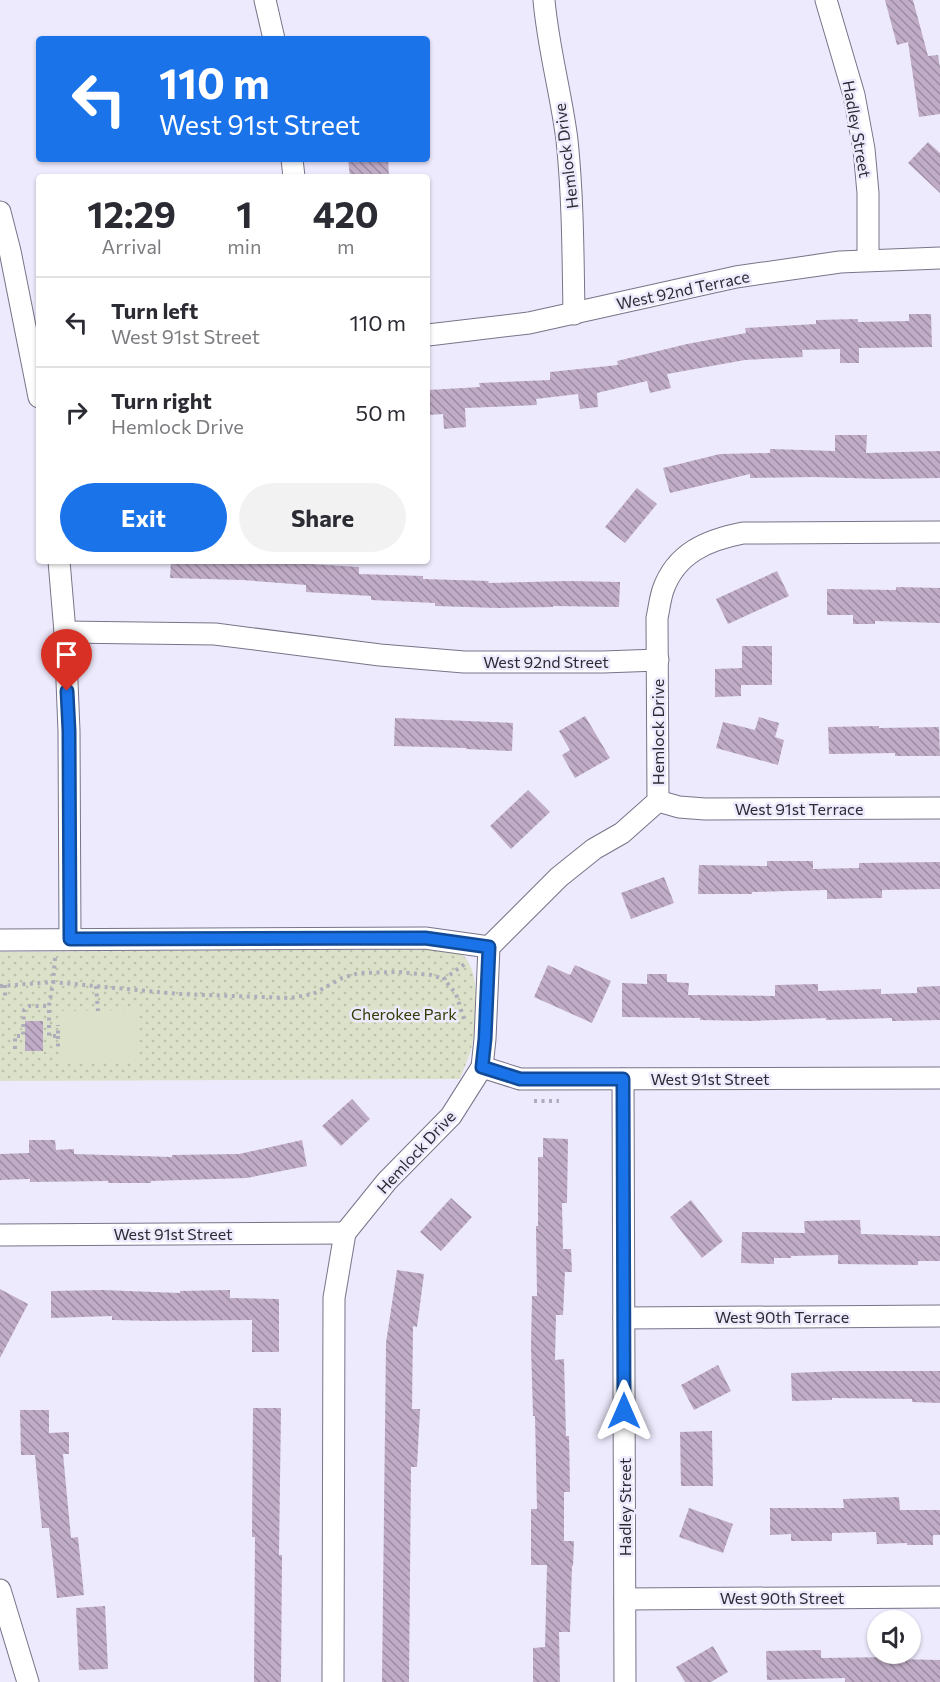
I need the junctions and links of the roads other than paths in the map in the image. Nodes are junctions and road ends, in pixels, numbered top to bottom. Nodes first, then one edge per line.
1 (266, 0) edge
2 (544, 0) edge
3 (826, 0) edge
4 (273, 36) edge
5 (0, 212) edge
6 (940, 258) edge
7 (868, 261) junction
8 (574, 314) junction
9 (430, 335) edge
10 (34, 339) edge
11 (36, 362) edge
12 (940, 532) edge
13 (59, 564) edge
14 (65, 632) junction
15 (658, 660) junction
16 (658, 801) junction
17 (940, 808) edge
18 (70, 939) junction
19 (0, 940) edge
20 (489, 947) junction
21 (482, 1067) junction
22 (940, 1078) edge
23 (623, 1079) junction
24 (345, 1233) junction
25 (0, 1235) edge
26 (940, 1316) edge
27 (624, 1318) junction
28 (0, 1590) edge
29 (940, 1597) edge
30 (625, 1599) junction
31 (28, 1682) edge
32 (333, 1682) edge
33 (625, 1682) edge

1 - 4 street
2 - 8 street, Hemlock Drive
3 - 7 street, Hadley Street
5 - 10 street
6 - 7 street, West 92nd Terrace
7 - 8 street, West 92nd Terrace
8 - 9 street, West 92nd Terrace
10 - 11 street
12 - 15 street
13 - 14 street
14 - 15 street, West 92nd Street
14 - 18 street
15 - 16 street, Hemlock Drive
16 - 17 street, West 91st Terrace
16 - 20 street, Hemlock Drive
18 - 19 street
18 - 20 street
20 - 21 street, Hemlock Drive
21 - 23 street, West 91st Street
21 - 24 street, Hemlock Drive
22 - 23 street, West 91st Street
23 - 27 street, Hadley Street
24 - 25 street, West 91st Street
24 - 32 street, Hemlock Drive
26 - 27 street, West 90th Terrace
27 - 30 street, Hadley Street
28 - 31 street
29 - 30 street, West 90th Street
30 - 33 street, Hadley Street

